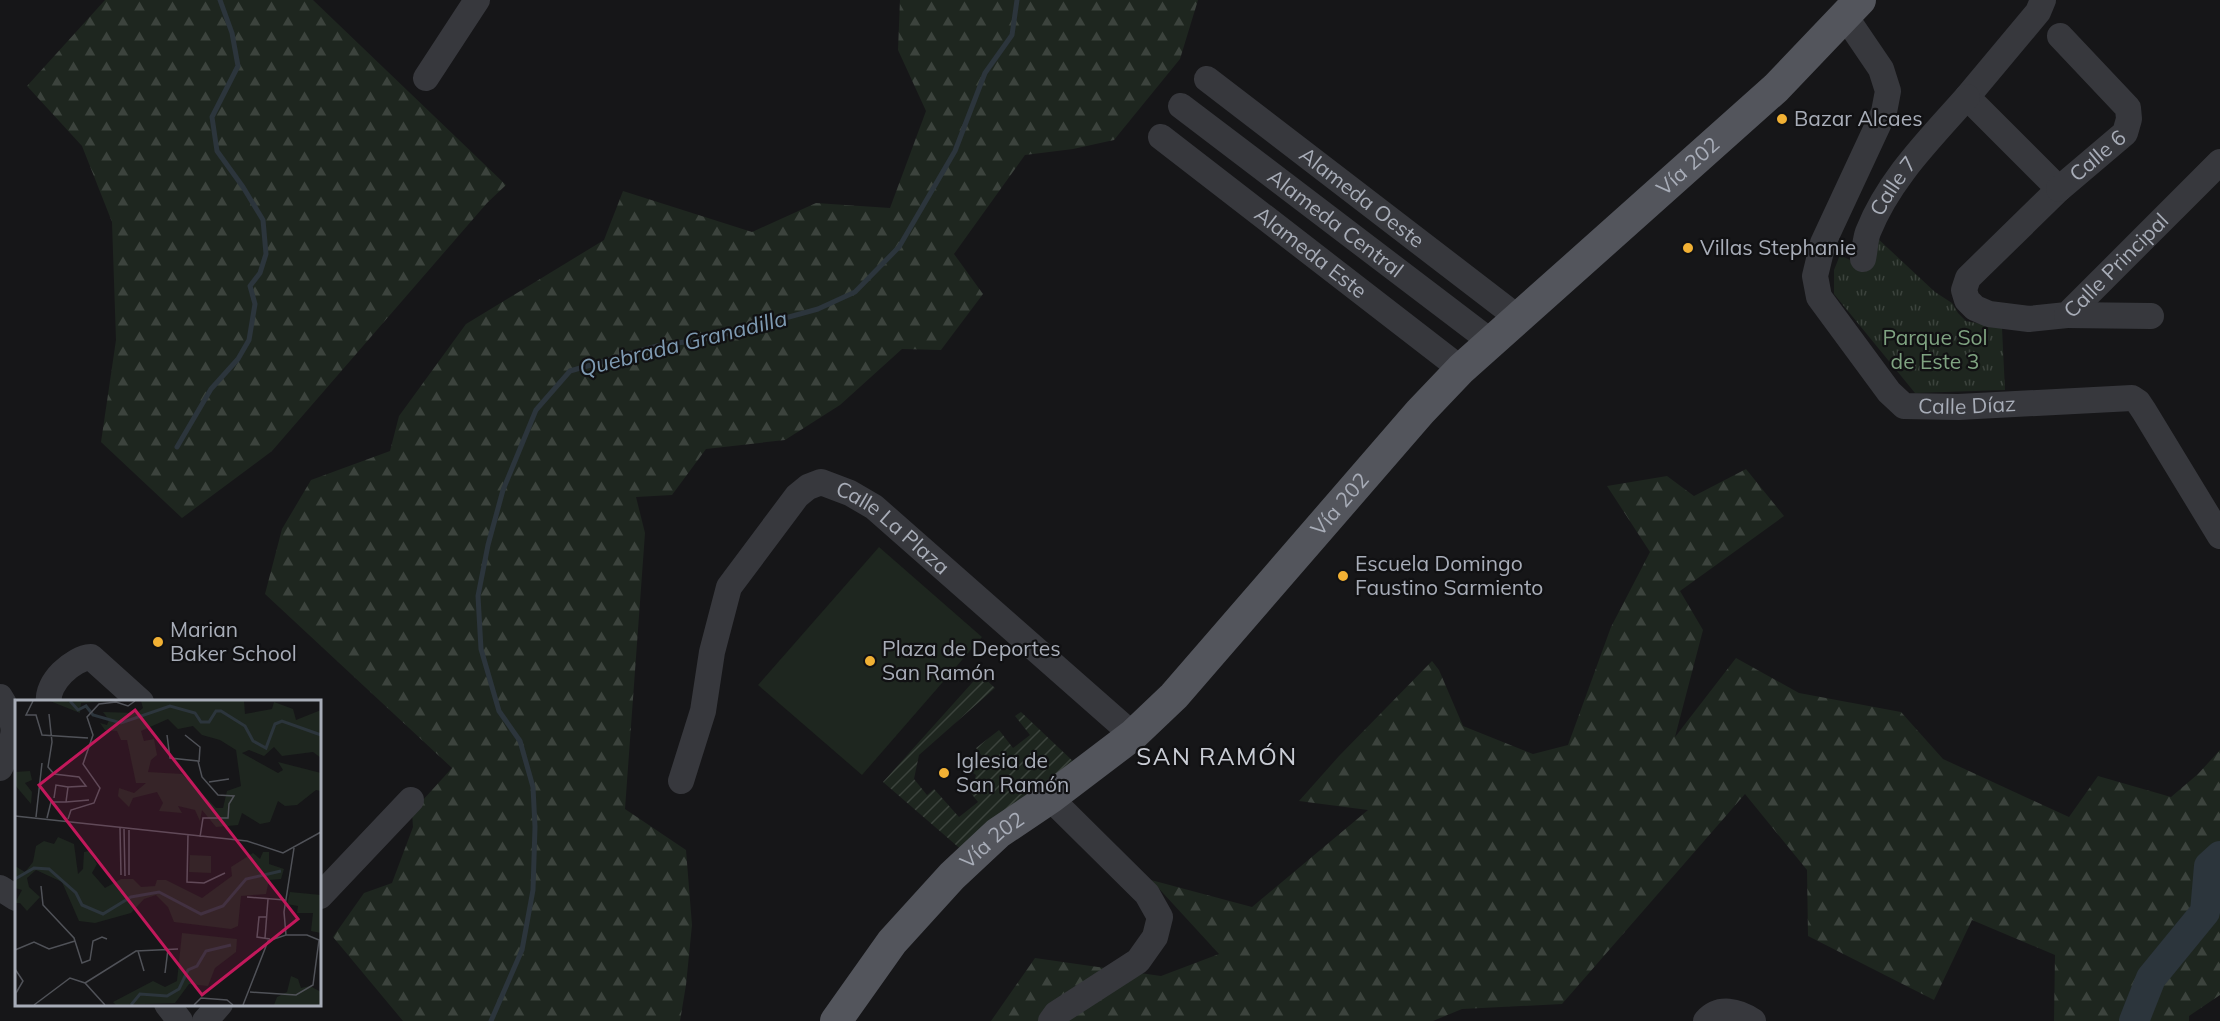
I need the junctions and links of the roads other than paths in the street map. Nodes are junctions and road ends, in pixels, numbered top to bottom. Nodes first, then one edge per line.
1 (2043, 0) edge
2 (470, 3) edge
3 (1853, 8) edge
4 (2060, 36) dead end
5 (426, 78) dead end
6 (1207, 79) dead end
7 (1967, 97) junction
8 (1181, 105) dead end
9 (1161, 137) dead end
10 (2220, 162) edge
11 (2059, 189) junction
12 (1863, 259) dead end
13 (2067, 315) junction
14 (2151, 316) dead end
15 (1517, 317) junction
16 (1490, 341) junction
17 (1461, 369) junction
18 (2220, 536) edge
19 (0, 697) edge
20 (48, 700) edge
21 (139, 700) edge
22 (15, 730) edge
23 (15, 735) edge
24 (1133, 735) junction
25 (0, 768) edge
26 (681, 781) dead end
27 (1050, 798) junction
28 (411, 800) dead end
29 (0, 888) edge
30 (321, 895) edge
31 (15, 897) edge
32 (168, 1006) edge
33 (219, 1006) edge
34 (180, 1021) edge
35 (205, 1021) edge
36 (836, 1021) edge
37 (1051, 1021) edge
38 (1706, 1021) edge
39 (1753, 1021) edge

1 - 7 street
2 - 5 street
3 - 15 main road, Vía 202
3 - 18 street, Calle Díaz
4 - 11 street, Calle 6
6 - 15 street, Alameda Oeste
7 - 11 street
7 - 12 street, Calle 7
8 - 16 street, Alameda Central
9 - 17 street, Alameda Este
10 - 13 street, Calle Principal
11 - 13 street, Calle Principal
13 - 14 street
15 - 16 main road, Vía 202
16 - 17 main road, Vía 202
17 - 24 main road, Vía 202
19 - 22 street
20 - 21 street
23 - 25 street
24 - 26 street, Calle La Plaza
24 - 27 main road, Vía 202
27 - 36 main road, Vía 202
27 - 37 street
28 - 30 street
29 - 31 street
32 - 34 street
33 - 35 street
38 - 39 street

